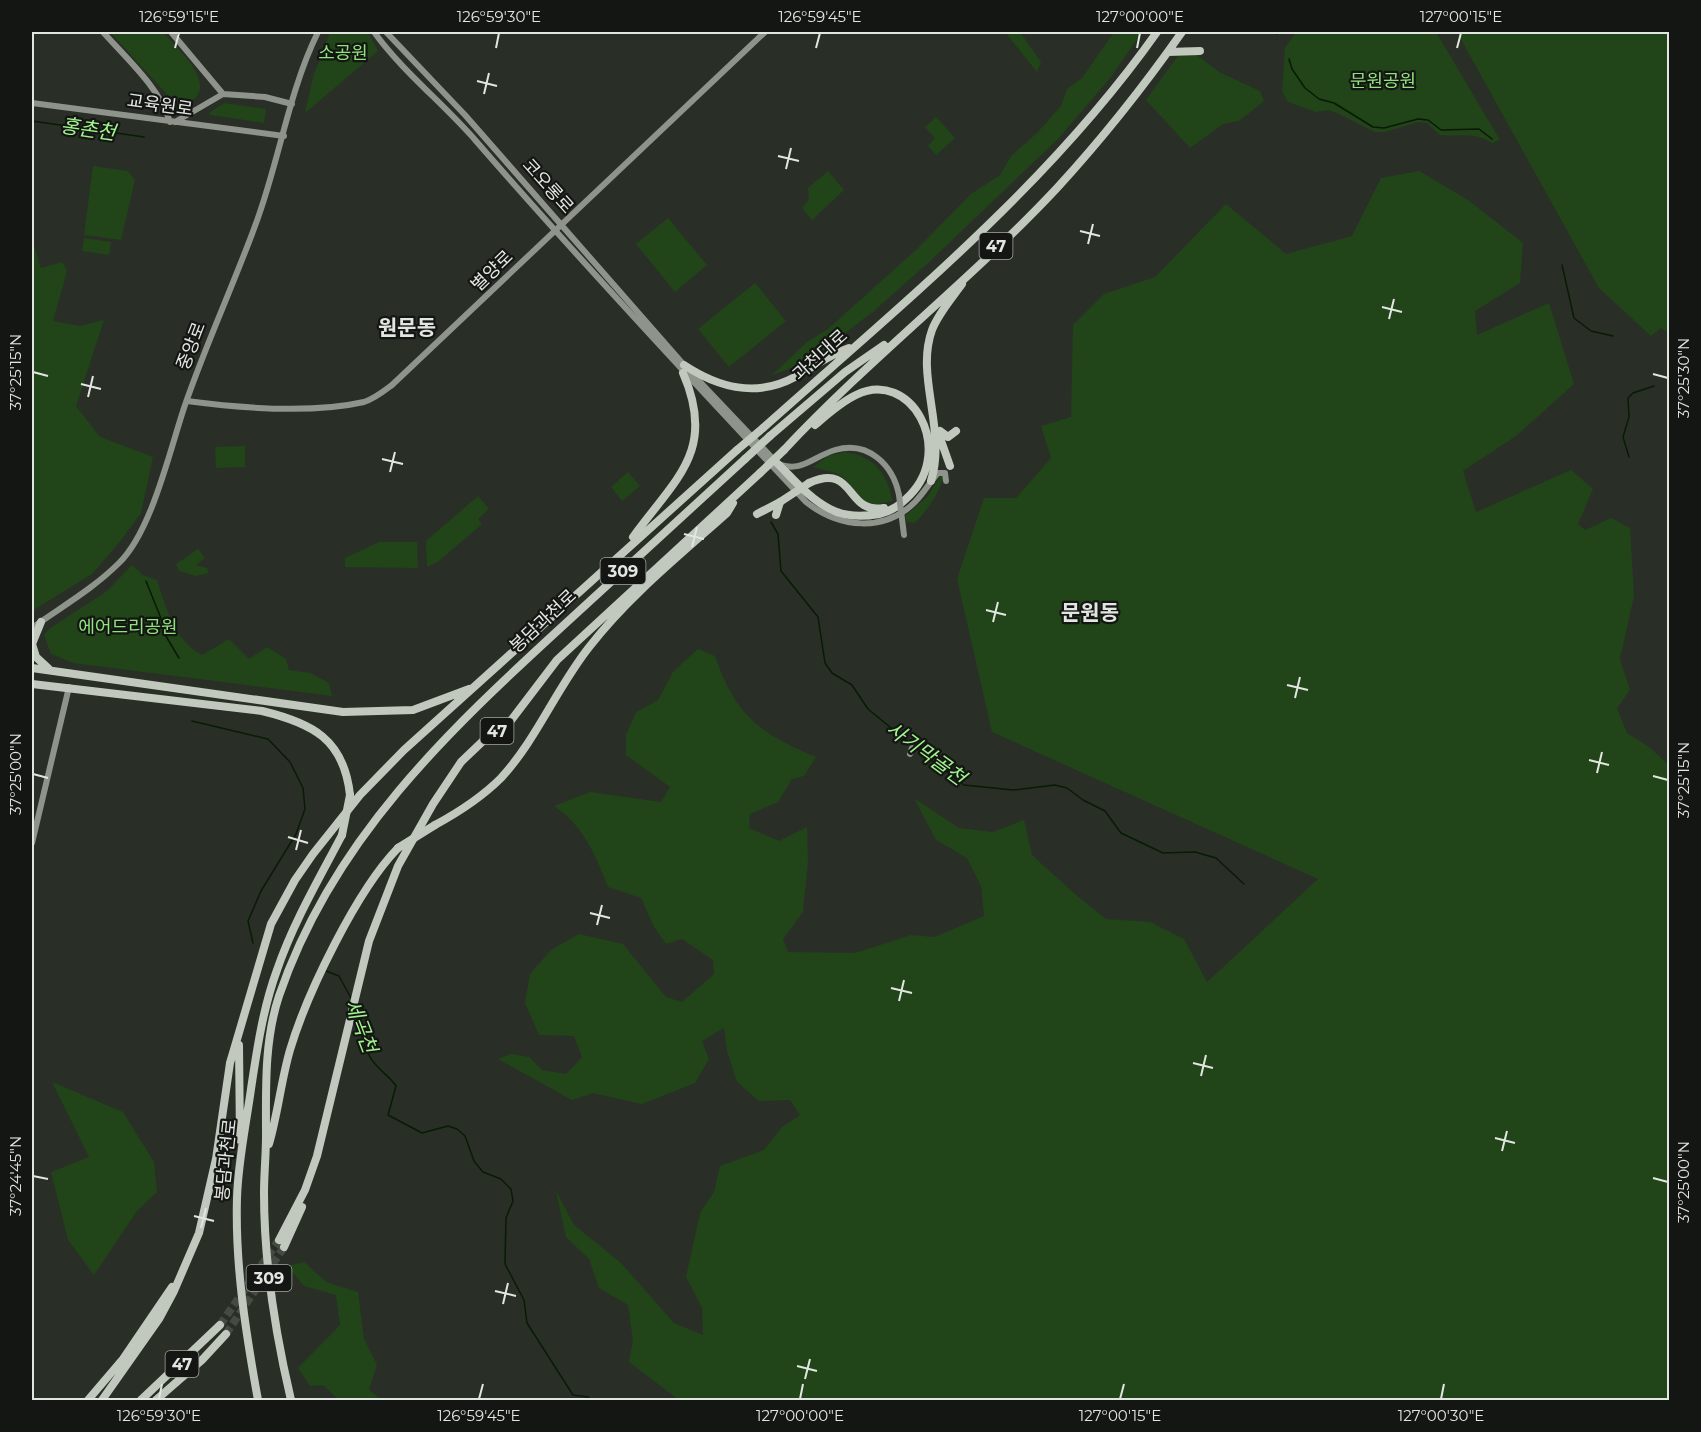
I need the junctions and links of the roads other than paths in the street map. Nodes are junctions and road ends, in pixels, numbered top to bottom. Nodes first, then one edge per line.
1 (103, 32) edge
2 (171, 32) edge
3 (318, 32) edge
4 (374, 32) edge
5 (386, 32) edge
6 (765, 32) edge
7 (1157, 32) edge
8 (1182, 32) edge
9 (1200, 51) dead end
10 (1168, 52) junction
11 (223, 94) junction
12 (32, 103) edge
13 (292, 104) junction
14 (173, 122) junction
15 (284, 136) junction
16 (561, 223) junction
17 (554, 231) junction
18 (970, 271) junction
19 (904, 331) junction
20 (855, 346) junction
21 (684, 369) junction
22 (187, 401) junction
23 (936, 426) junction
24 (956, 431) dead end
25 (784, 450) junction
26 (777, 464) junction
27 (950, 466) dead end
28 (931, 481) junction
29 (946, 482) dead end
30 (740, 493) junction
31 (902, 497) junction
32 (780, 502) junction
33 (757, 514) dead end
34 (776, 515) dead end
35 (904, 535) dead end
36 (622, 551) junction
37 (41, 622) junction
38 (32, 628) edge
39 (32, 644) edge
40 (32, 668) edge
41 (55, 671) junction
42 (483, 681) junction
43 (32, 684) edge
44 (69, 687) junction
45 (32, 843) edge
46 (241, 1024) junction
47 (266, 1153) junction
48 (241, 1161) junction
49 (281, 1244) tunnel mouth
50 (184, 1269) junction
51 (220, 1325) tunnel mouth
52 (226, 1334) tunnel mouth
53 (249, 1352) junction
54 (88, 1401) edge
55 (102, 1401) edge
56 (141, 1401) edge
57 (156, 1401) edge
58 (258, 1401) edge
59 (263, 1401) edge
60 (291, 1401) edge

1 - 14 street
2 - 11 street
3 - 13 street, 중앙로
4 - 17 street
5 - 16 street, 코오롱로
6 - 16 street, 별양로
7 - 20 highway, 과천대로 / 47
8 - 10 highway, 47
9 - 10 highway
10 - 18 highway, 47
11 - 13 street
11 - 14 street
12 - 14 street, 교육원로
13 - 15 street, 중앙로
14 - 15 street, 교육원로
15 - 22 street, 중앙로
16 - 17 street, 별양로
16 - 21 street, 코오롱로
17 - 21 street
17 - 22 street, 별양로
18 - 19 highway, 47
18 - 23 highway
19 - 25 highway, 47
19 - 47 highway, 봉담과천로 / 309, bridge
20 - 21 highway
20 - 36 highway, 과천대로 / 47, bridge
21 - 26 street
21 - 28 street
21 - 36 highway
22 - 37 street, 중앙로
23 - 24 highway
23 - 27 highway
23 - 28 highway
25 - 30 highway, 47, bridge
25 - 31 highway
26 - 31 highway
26 - 31 street
28 - 29 street
30 - 47 highway, bridge
30 - 49 highway, 47
31 - 32 highway, bridge
31 - 35 street, bridge
32 - 33 highway
32 - 34 highway
36 - 42 highway, 과천대로 / 47
37 - 38 street, 중앙로
37 - 39 highway
39 - 41 highway
40 - 41 highway, 47
41 - 42 highway, 47
42 - 46 highway, 47
43 - 44 highway
44 - 45 street
44 - 48 highway, 봉담과천로 / 309, bridge
46 - 48 highway
46 - 50 highway, 47
47 - 60 highway, 309
48 - 53 highway, 봉담과천로 / 309
50 - 54 highway
50 - 55 highway, 47
51 - 56 highway, 47
52 - 57 highway
53 - 58 highway, 봉담과천로
53 - 59 highway, 봉담과천로 / 309

